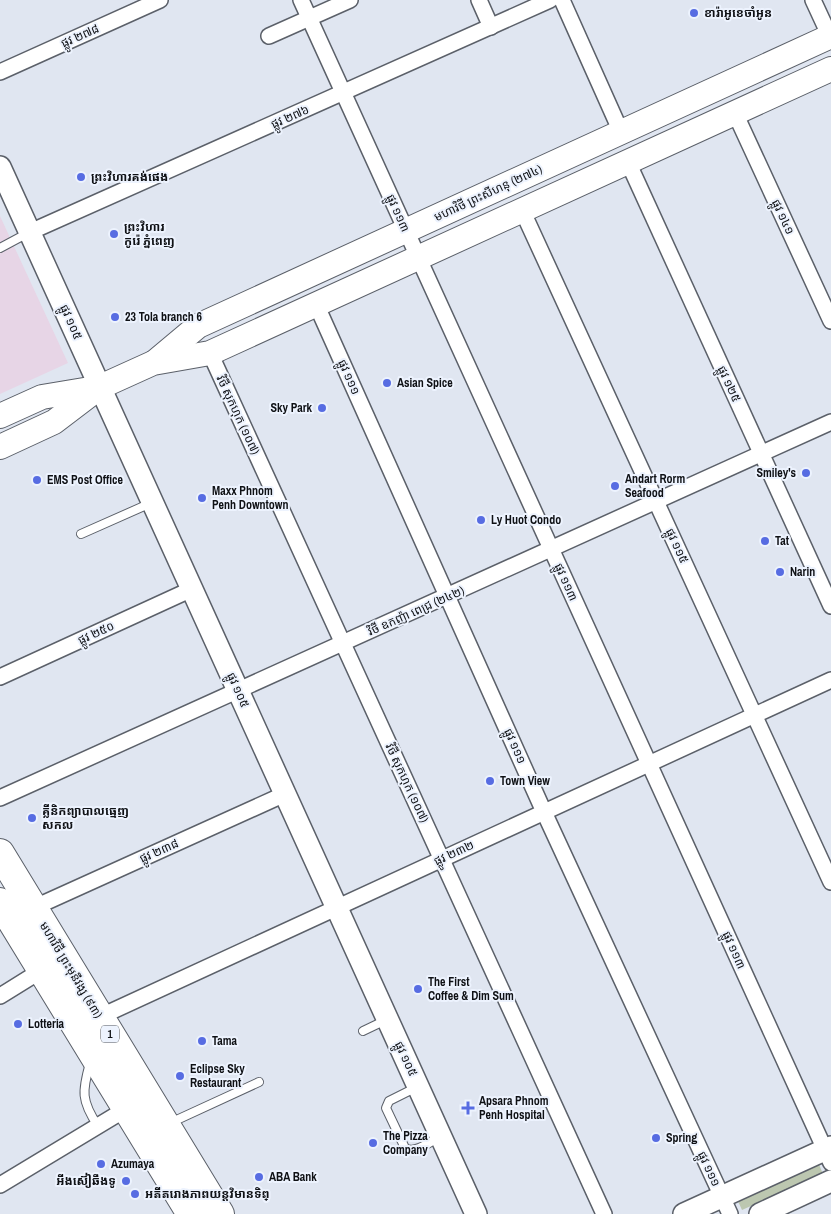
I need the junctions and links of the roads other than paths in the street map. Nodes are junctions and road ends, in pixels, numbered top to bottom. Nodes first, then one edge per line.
1 (160, 0) edge
2 (301, 0) edge
3 (350, 0) edge
4 (479, 0) edge
5 (550, 0) edge
6 (562, 0) edge
7 (813, 0) edge
8 (310, 18) junction
9 (491, 27) junction
10 (268, 36) dead end
11 (831, 37) edge
12 (831, 69) edge
13 (0, 72) edge
14 (344, 93) junction
15 (735, 113) junction
16 (621, 132) junction
17 (628, 162) junction
18 (0, 167) edge
19 (522, 210) junction
20 (406, 230) junction
21 (30, 232) junction
22 (0, 248) edge
23 (418, 257) junction
24 (316, 304) junction
25 (831, 321) edge
26 (210, 353) junction
27 (153, 364) junction
28 (100, 387) junction
29 (0, 416) edge
30 (831, 422) edge
31 (0, 447) edge
32 (761, 454) junction
33 (657, 501) junction
34 (152, 502) junction
35 (81, 534) dead end
36 (551, 549) junction
37 (192, 589) junction
38 (448, 596) junction
39 (831, 606) edge
40 (343, 643) junction
41 (0, 677) edge
42 (831, 680) edge
43 (238, 691) junction
44 (754, 715) junction
45 (649, 763) junction
46 (285, 794) junction
47 (0, 798) edge
48 (544, 812) junction
49 (0, 853) edge
50 (442, 859) junction
51 (831, 882) edge
52 (0, 902) edge
53 (337, 907) junction
54 (34, 908) junction
55 (42, 970) junction
56 (0, 996) edge
57 (388, 1020) junction
58 (89, 1023) junction
59 (364, 1031) dead end
60 (93, 1054) junction
61 (259, 1082) dead end
62 (418, 1087) junction
63 (126, 1109) junction
64 (166, 1124) junction
65 (98, 1126) junction
66 (441, 1136) junction
67 (829, 1153) edge
68 (831, 1181) edge
69 (0, 1185) edge
70 (726, 1205) edge
71 (191, 1214) edge
72 (220, 1214) edge
73 (476, 1214) edge
74 (604, 1214) edge
75 (684, 1214) edge
76 (760, 1214) edge

1 - 13 street, ផ្លូវ ២៧៨
2 - 8 street, ផ្លូវ ១១៣
3 - 8 street
4 - 9 street
5 - 9 street, ផ្លូវ ២៧៦
6 - 16 street
7 - 11 street
8 - 10 street
8 - 14 street, ផ្លូវ ១១៣
9 - 14 street, ផ្លូវ ២៧៦
11 - 16 main road, មហាវិថី ព្រះសីហនុ (២៧៤)
12 - 15 main road, មហាវិថី ព្រះសីហនុ (២៧៤)
14 - 20 street, ផ្លូវ ១១៣
14 - 21 street, ផ្លូវ ២៧៦
15 - 17 main road, មហាវិថី ព្រះសីហនុ (២៧៤)
15 - 25 street, ផ្លូវ ១៤១
16 - 20 main road, មហាវិថី ព្រះសីហនុ (២៧៤)
17 - 19 main road, មហាវិថី ព្រះសីហនុ (២៧៤)
17 - 32 street, ផ្លូវ ១២៥
18 - 21 street, ផ្លូវ ១០៥
19 - 23 main road, មហាវិថី ព្រះសីហនុ (២៧៤)
19 - 33 street, ផ្លូវ ១១៥
20 - 23 street, ផ្លូវ ១១៣
20 - 27 main road, មហាវិថី ព្រះសីហនុ (២៧៤)
21 - 22 lane
21 - 28 street, ផ្លូវ ១០៥
23 - 24 main road, មហាវិថី ព្រះសីហនុ (២៧៤)
23 - 36 street, ផ្លូវ ១១៣
24 - 26 main road, មហាវិថី ព្រះសីហនុ (២៧៤)
24 - 38 street, ផ្លូវ ១១១
26 - 27 main road, មហាវិថី ព្រះសីហនុ (២៧៤)
26 - 40 street, វិថី សុកហុក (១០៧)
27 - 28 main road, មហាវិថី ព្រះសីហនុ (២៧៤)
28 - 29 main road, មហាវិថី ព្រះសីហនុ (២៧៤)
28 - 31 main road, មហាវិថី ព្រះសីហនុ (២៧៤)
28 - 34 street, ផ្លូវ ១០៥
30 - 32 street, វិថី ឧកញ៉ា ពេជ្រ (២៤២)
32 - 33 street, វិថី ឧកញ៉ា ពេជ្រ (២៤២)
32 - 39 street, ផ្លូវ ១២៥
33 - 36 street, វិថី ឧកញ៉ា ពេជ្រ (២៤២)
33 - 44 street, ផ្លូវ ១១៥
34 - 35 lane
34 - 37 street, ផ្លូវ ១០៥
36 - 38 street, វិថី ឧកញ៉ា ពេជ្រ (២៤២)
36 - 45 street, ផ្លូវ ១១៣
37 - 41 street, ផ្លូវ ២៥០
37 - 43 street, ផ្លូវ ១០៥
38 - 40 street, វិថី ឧកញ៉ា ពេជ្រ (២៤២)
38 - 48 street, ផ្លូវ ១១១
40 - 43 street, វិថី ឧកញ៉ា ពេជ្រ (២៤២)
40 - 50 street, វិថី សុកហុក (១០៧)
42 - 44 street, ផ្លូវ ២៣២
43 - 46 street, ផ្លូវ ១០៥
43 - 47 street, វិថី ឧកញ៉ា ពេជ្រ (២៤២)
44 - 45 street, ផ្លូវ ២៣២
44 - 51 street, ផ្លូវ ១១៥
45 - 48 street, ផ្លូវ ២៣២
45 - 67 street, ផ្លូវ ១១៣
46 - 53 street, ផ្លូវ ១០៥
46 - 54 street, ផ្លូវ ២៣៨
48 - 50 street, ផ្លូវ ២៣២
48 - 70 street, ផ្លូវ ១១១
49 - 54 highway, មហាវិថី ព្រះមុនីវង្ស (៩៣) / 1
50 - 53 street, ផ្លូវ ២៣២
50 - 74 street, វិថី សុកហុក (១០៧)
52 - 55 highway, មហាវិថី ព្រះមុនីវង្ស (៩៣) / 1
53 - 57 street, ផ្លូវ ១០៥
53 - 58 street, ផ្លូវ ២៣២
54 - 58 highway, មហាវិថី ព្រះមុនីវង្ស (៩៣) / 1
55 - 56 street
55 - 58 highway, មហាវិថី ព្រះមុនីវង្ស (៩៣) / 1
57 - 59 lane
57 - 62 street, ផ្លូវ ១០៥
58 - 60 highway, មហាវិថី ព្រះមុនីវង្ស (៩៣) / 1
58 - 64 highway, មហាវិថី ព្រះមុនីវង្ស (៩៣) / 1
60 - 63 highway, មហាវិថី ព្រះមុនីវង្ស (៩៣) / 1
60 - 65 lane
61 - 64 lane
62 - 66 street, ផ្លូវ ១០៥
62 - 66 lane
63 - 65 street
63 - 71 highway, មហាវិថី ព្រះមុនីវង្ស (៩៣) / 1
64 - 72 highway, មហាវិថី ព្រះមុនីវង្ស (៩៣) / 1
65 - 69 street
66 - 73 street, ផ្លូវ ១០៥
67 - 70 street
68 - 76 street
70 - 75 street

